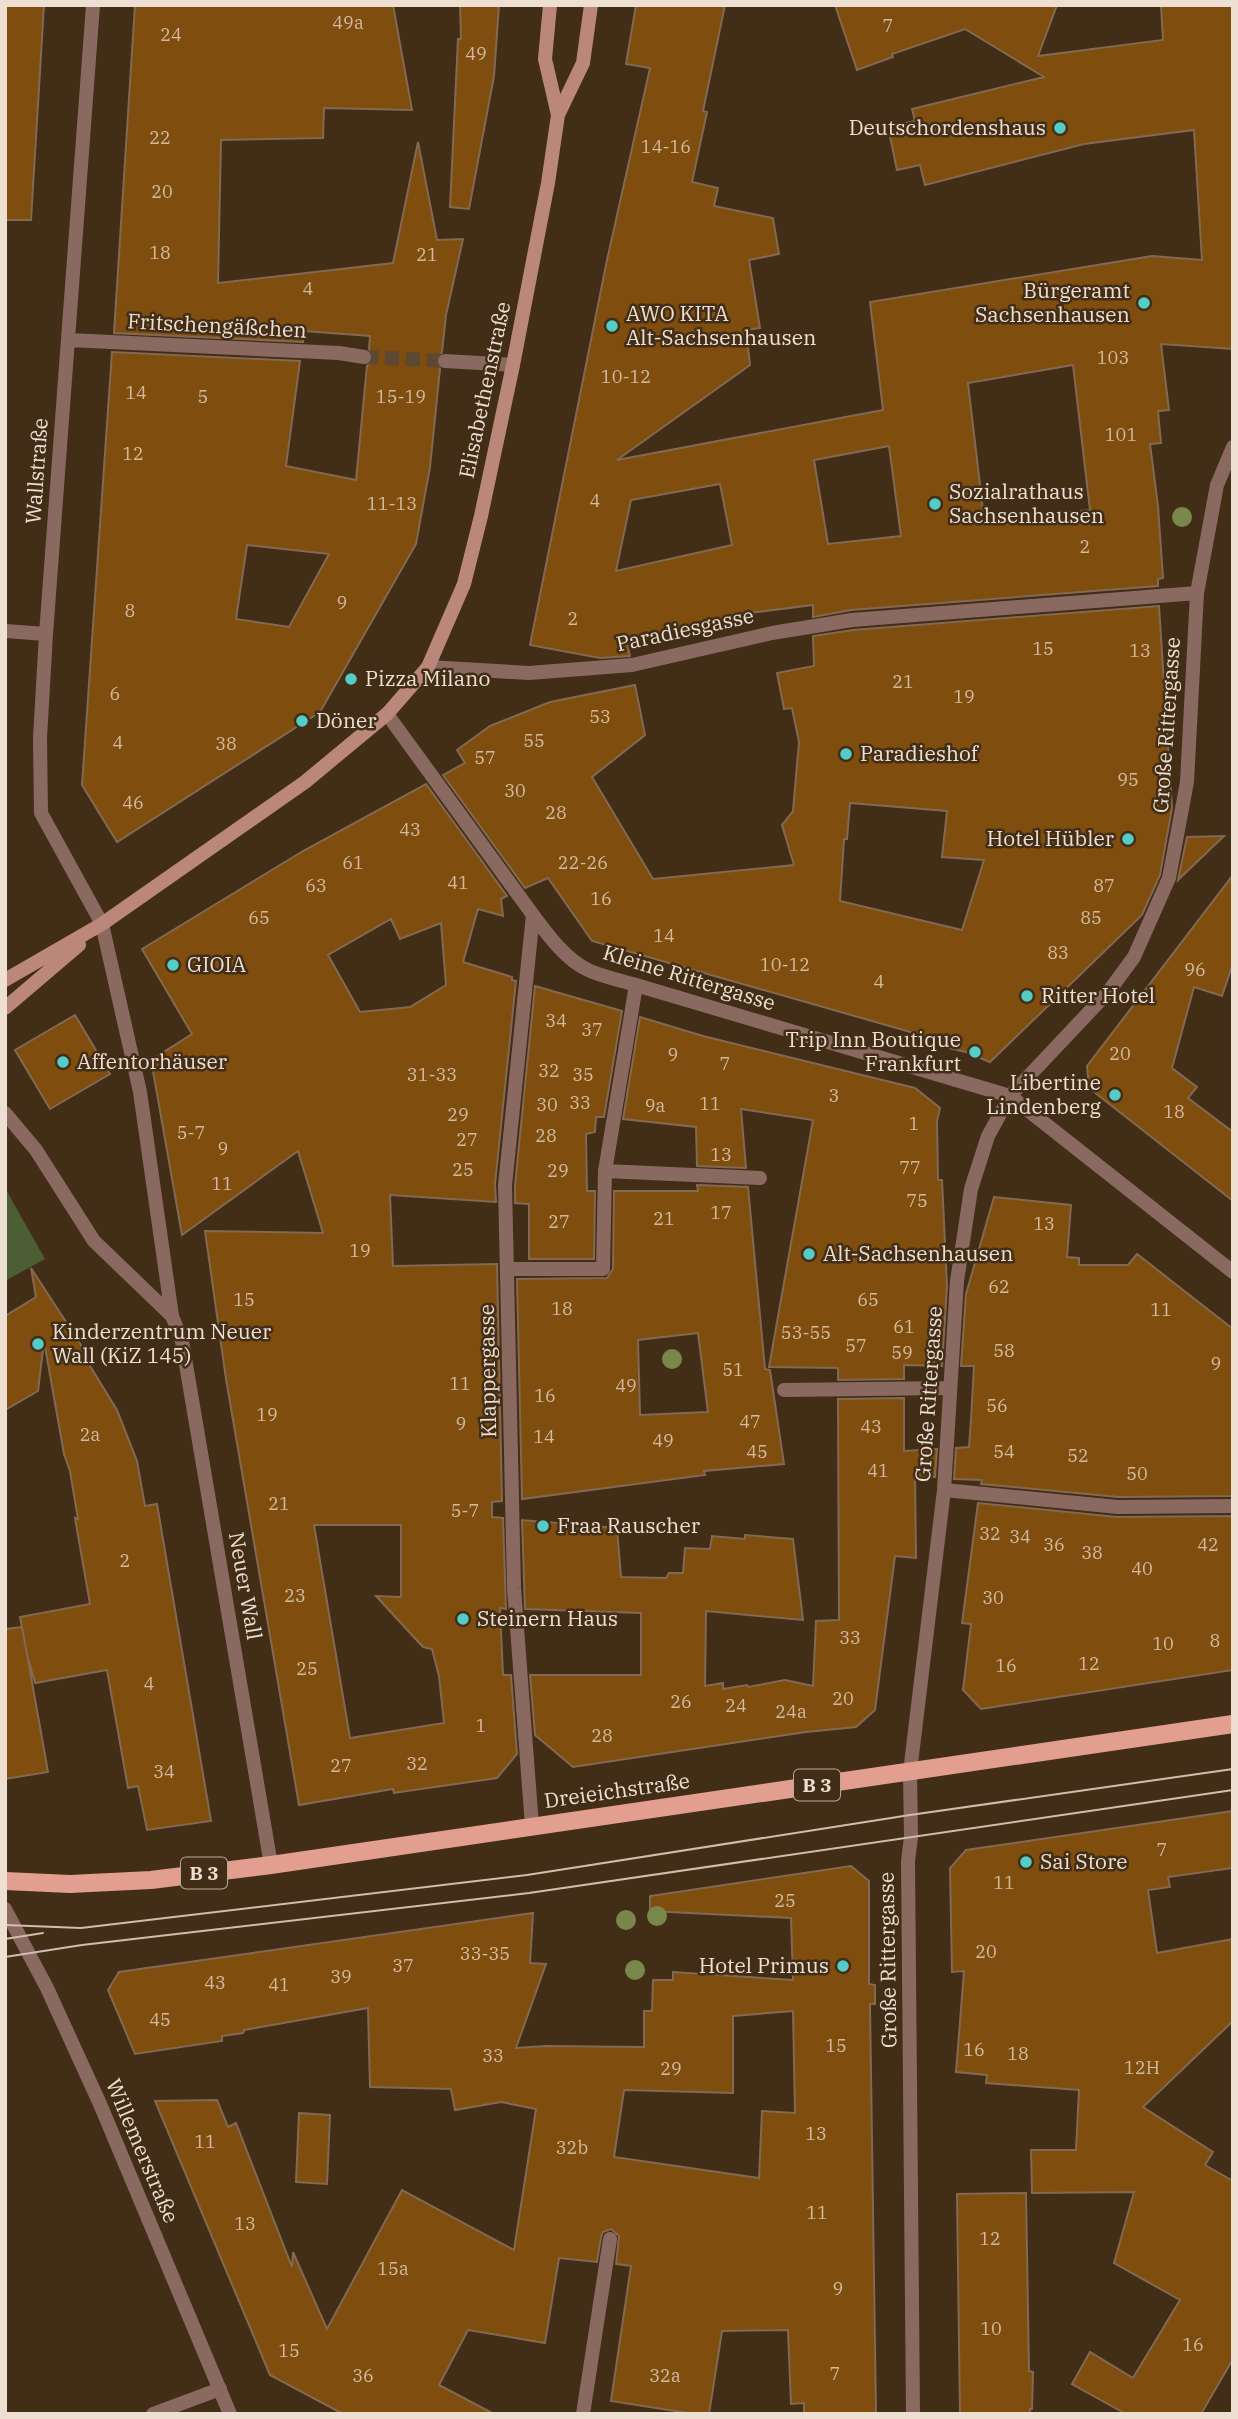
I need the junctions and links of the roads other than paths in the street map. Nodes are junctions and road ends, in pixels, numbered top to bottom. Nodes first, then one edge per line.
1 (93, 5) edge
2 (550, 5) edge
3 (589, 10) edge
4 (558, 115) junction
5 (69, 340) junction
6 (364, 356) tunnel mouth
7 (445, 361) tunnel mouth
8 (513, 365) junction
9 (1233, 447) edge
10 (1197, 593) junction
11 (5, 631) edge
12 (46, 634) junction
13 (428, 667) junction
14 (387, 714) junction
15 (533, 915) junction
16 (102, 925) junction
17 (5, 980) edge
18 (636, 985) junction
19 (5, 1008) edge
20 (1010, 1096) junction
21 (5, 1113) edge
22 (605, 1171) junction
23 (760, 1178) dead end
24 (507, 1269) junction
25 (1233, 1272) edge
26 (172, 1316) junction
27 (950, 1388) junction
28 (783, 1390) dead end
29 (944, 1490) junction
30 (1233, 1506) edge
31 (1233, 1724) edge
32 (910, 1772) junction
33 (532, 1826) junction
34 (271, 1865) junction
35 (5, 1881) edge
36 (5, 1909) edge
37 (610, 2239) dead end
38 (220, 2389) junction
39 (153, 2414) edge
40 (230, 2414) edge
41 (583, 2414) edge
42 (913, 2414) edge

1 - 5 street, Wallstraße
2 - 4 main road, Elisabethenstraße
3 - 4 main road, Elisabethenstraße
4 - 8 main road, Elisabethenstraße
5 - 6 street, Fritschengäßchen
5 - 12 street, Wallstraße
7 - 8 street
8 - 13 main road, Elisabethenstraße
9 - 10 street, Große Rittergasse
10 - 13 street, Paradiesgasse
10 - 20 street, Große Rittergasse
11 - 12 street
12 - 16 street, Wallstraße
13 - 14 main road
14 - 15 street, Kleine Rittergasse
14 - 16 main road
15 - 18 street, Kleine Rittergasse
15 - 24 street, Klappergasse
16 - 17 main road
16 - 19 main road
16 - 26 street, Neuer Wall
18 - 20 street, Kleine Rittergasse
18 - 22 street
20 - 25 street
20 - 27 street, Große Rittergasse
21 - 26 street, Neuer Wall
22 - 23 street
22 - 24 street
24 - 33 street, Klappergasse
26 - 34 street, Neuer Wall
27 - 28 street
27 - 29 street, Große Rittergasse
29 - 30 street
29 - 32 street, Große Rittergasse
31 - 32 main road, Dreieichstraße / B 3
32 - 33 main road, Dreieichstraße / B 3
32 - 42 street, Große Rittergasse
33 - 34 main road, Dreieichstraße / B 3
34 - 35 main road, Dreieichstraße / B 3
36 - 38 street, Willemerstraße
37 - 41 street
38 - 39 street
38 - 40 street, Willemerstraße

